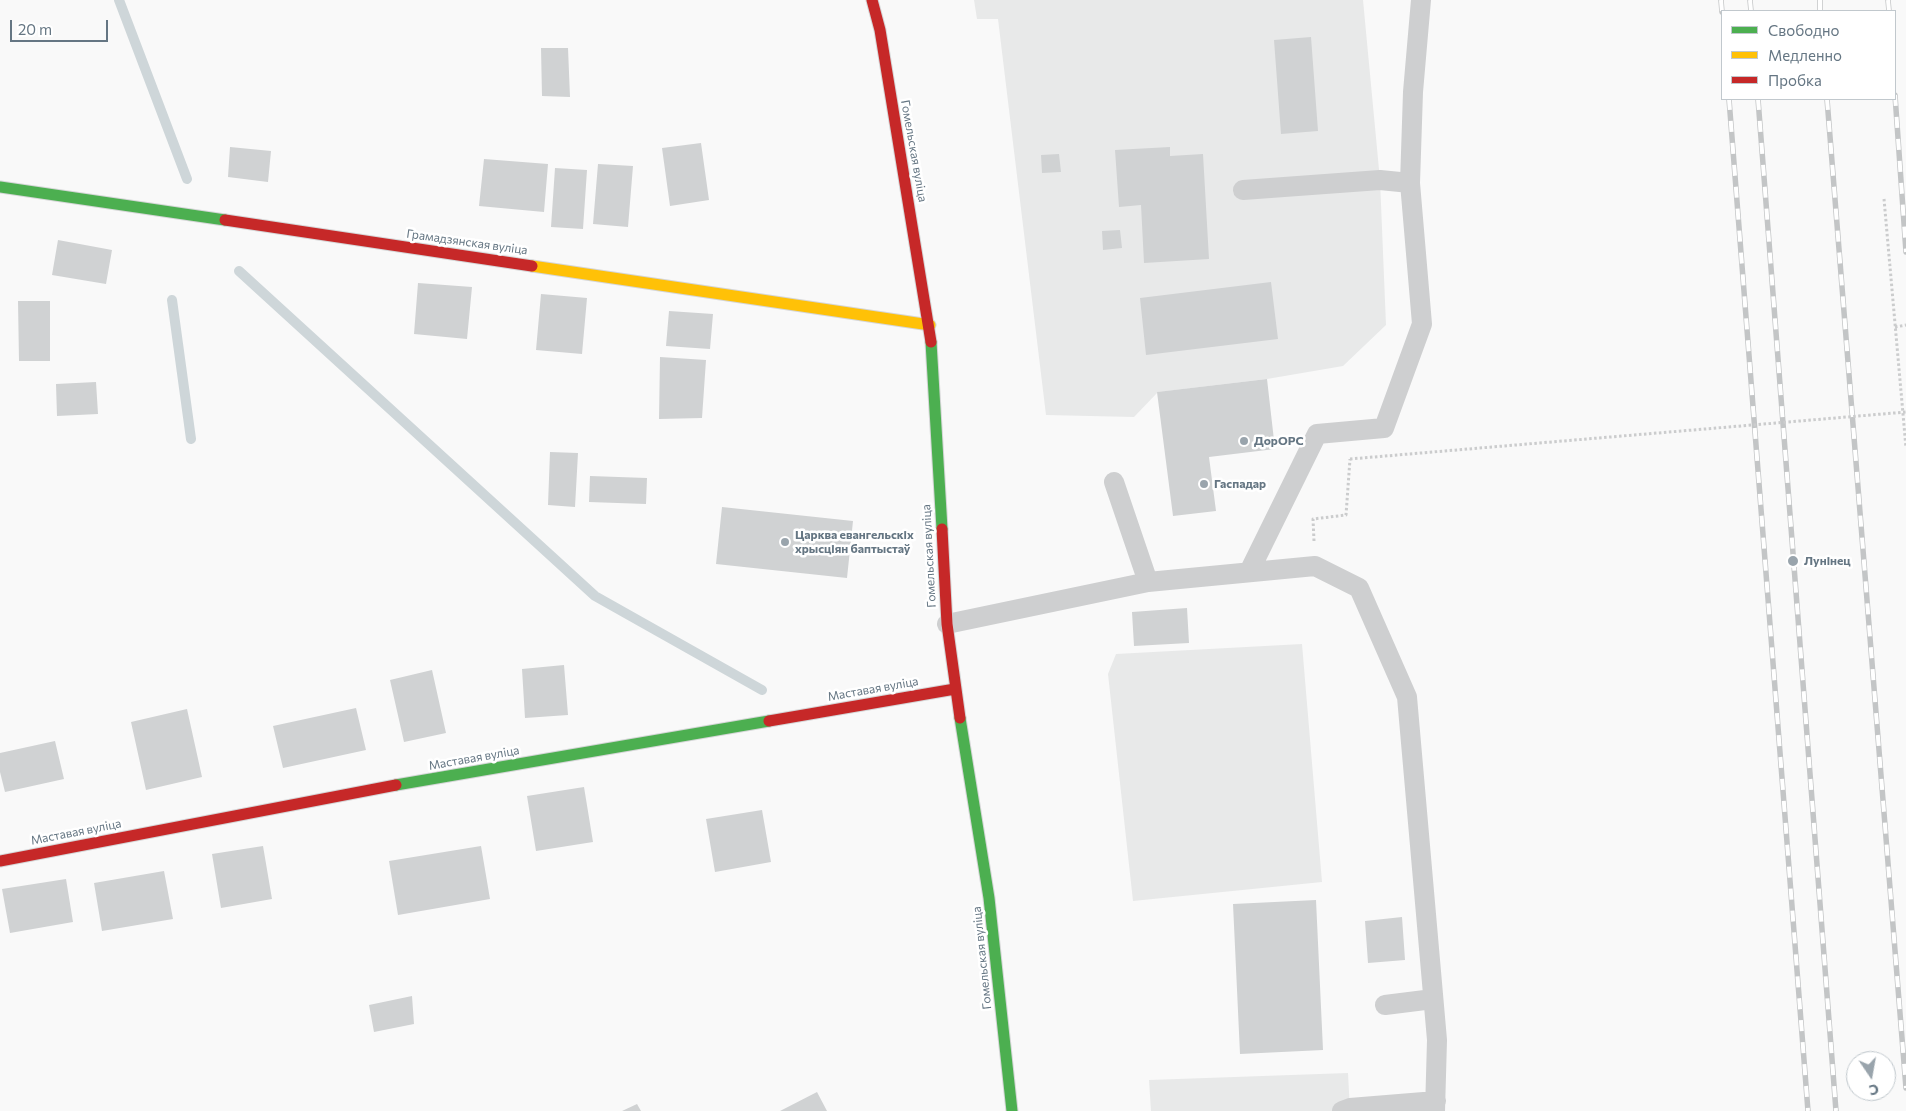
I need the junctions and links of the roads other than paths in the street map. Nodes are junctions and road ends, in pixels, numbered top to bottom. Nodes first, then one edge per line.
1 (872, 0) edge
2 (1421, 0) edge
3 (1410, 183) junction
4 (0, 187) edge
5 (1243, 190) dead end
6 (930, 325) junction
7 (1114, 482) dead end
8 (1249, 572) junction
9 (1148, 582) junction
10 (947, 624) junction
11 (955, 689) junction
12 (0, 862) edge
13 (1434, 999) junction
14 (1385, 1005) dead end
15 (1435, 1106) edge
16 (1012, 1111) edge
17 (1342, 1111) edge

1 - 6 street, Гомельская вуліца
2 - 3 lane
3 - 5 lane
3 - 8 lane
4 - 6 street, Грамадзянская вуліца
6 - 10 street, Гомельская вуліца
7 - 9 lane
8 - 9 lane
8 - 13 lane
9 - 10 lane
10 - 11 street, Гомельская вуліца
11 - 12 street, Маставая вуліца
11 - 16 street, Гомельская вуліца
13 - 14 lane
13 - 15 lane
15 - 17 lane

